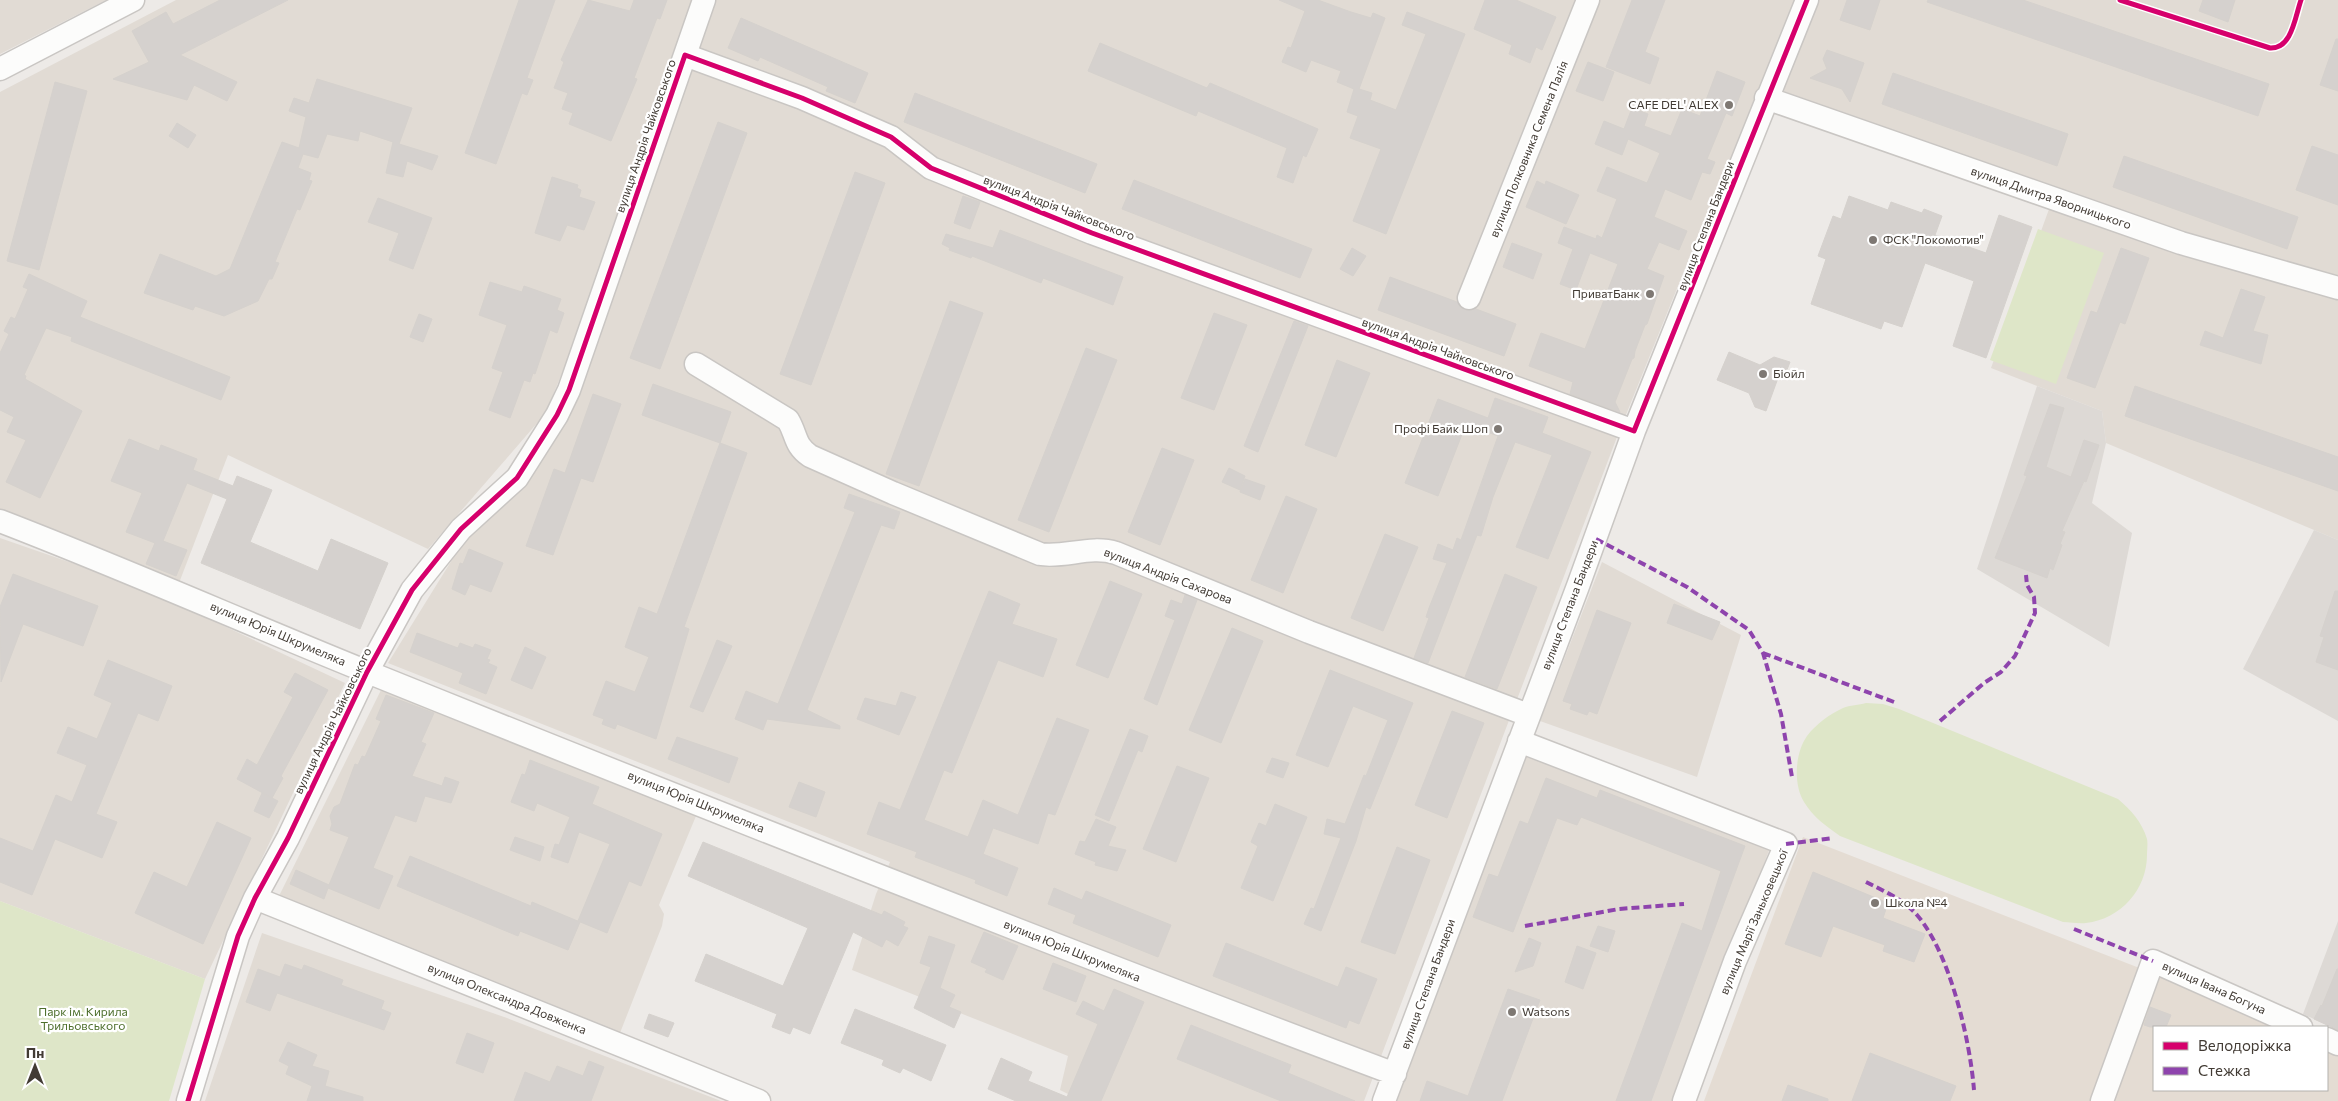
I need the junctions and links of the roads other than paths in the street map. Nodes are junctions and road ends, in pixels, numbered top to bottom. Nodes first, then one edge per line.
1 (133, 0) edge
2 (704, 0) edge
3 (1588, 0) edge
4 (1807, 0) edge
5 (685, 55) junction
6 (0, 69) edge
7 (1766, 98) junction
8 (2338, 288) edge
9 (1469, 298) dead end
10 (696, 364) dead end
11 (1634, 431) junction
12 (0, 521) edge
13 (367, 672) junction
14 (1528, 715) junction
15 (1518, 741) junction
16 (255, 898) junction
17 (2300, 1026) edge
18 (1394, 1074) junction
19 (188, 1101) edge
20 (759, 1101) edge
21 (1384, 1101) edge
22 (1684, 1101) edge
23 (2102, 1101) edge

1 - 6 street
2 - 5 street, вулиця Андрія Чайковського
3 - 9 street, вулиця Полковника Семена Палія
4 - 7 street, вулиця Степана Бандери
5 - 11 street, вулиця Андрія Чайковського
5 - 13 street, вулиця Андрія Чайковського
7 - 8 street, вулиця Дмитра Яворницького
7 - 11 street, вулиця Степана Бандери
10 - 14 street, вулиця Андрія Сахарова
11 - 14 street, вулиця Степана Бандери
12 - 13 street, вулиця Юрія Шкрумеляка
13 - 16 street, вулиця Андрія Чайковського
13 - 18 street, вулиця Юрія Шкрумеляка
14 - 15 street, вулиця Степана Бандери
15 - 18 street, вулиця Степана Бандери
15 - 22 street, вулиця Марії Заньковецької
16 - 19 street, вулиця Андрія Чайковського
16 - 20 street, вулиця Олександра Довженка
17 - 23 street, вулиця Івана Богуна
18 - 21 street, вулиця Степана Бандери

